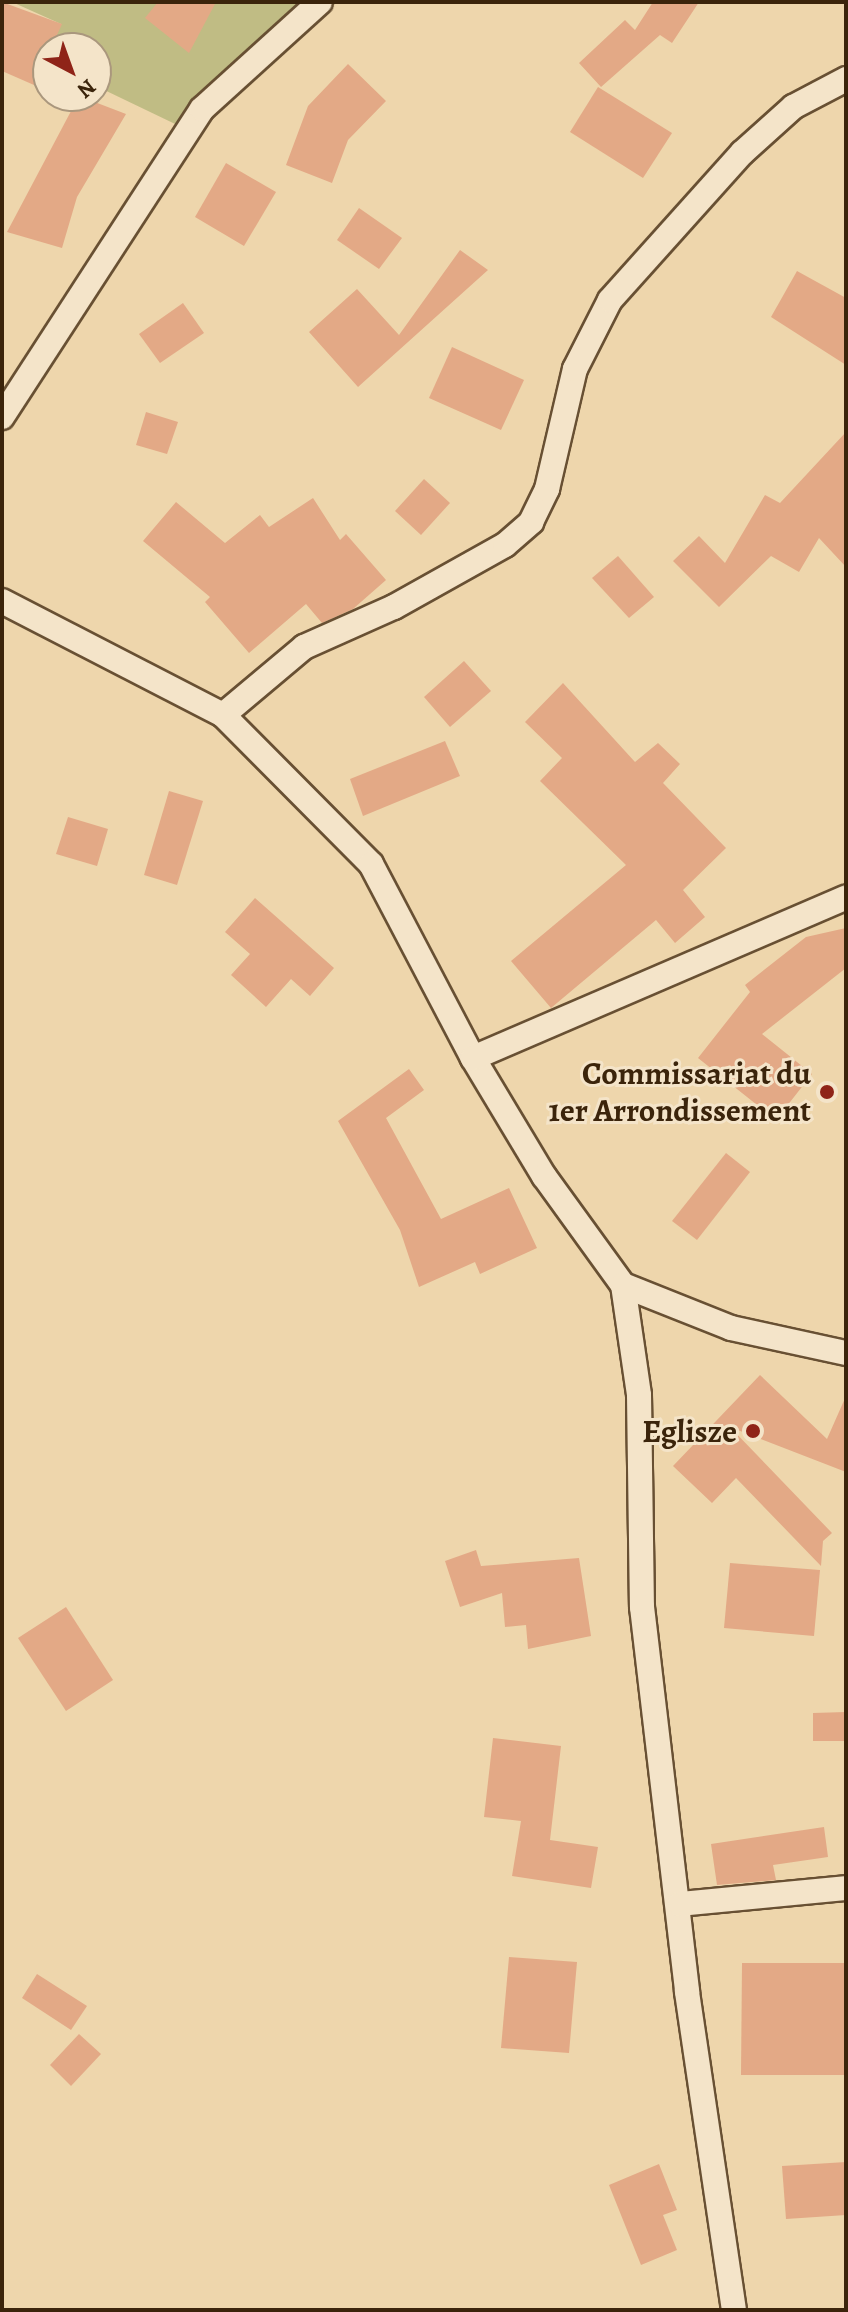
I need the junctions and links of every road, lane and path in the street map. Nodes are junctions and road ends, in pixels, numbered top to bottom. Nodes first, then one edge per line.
1 (320, 2) edge
2 (846, 79) edge
3 (2, 417) edge
4 (2, 601) edge
5 (223, 715) junction
6 (846, 897) edge
7 (473, 1058) junction
8 (623, 1285) junction
9 (846, 1353) edge
10 (846, 1888) edge
11 (680, 1904) junction
12 (734, 2310) edge

1 - 3 street
2 - 5 street
4 - 5 street
5 - 7 street
6 - 7 street
7 - 8 street
8 - 9 street
8 - 11 street
10 - 11 street
11 - 12 street

